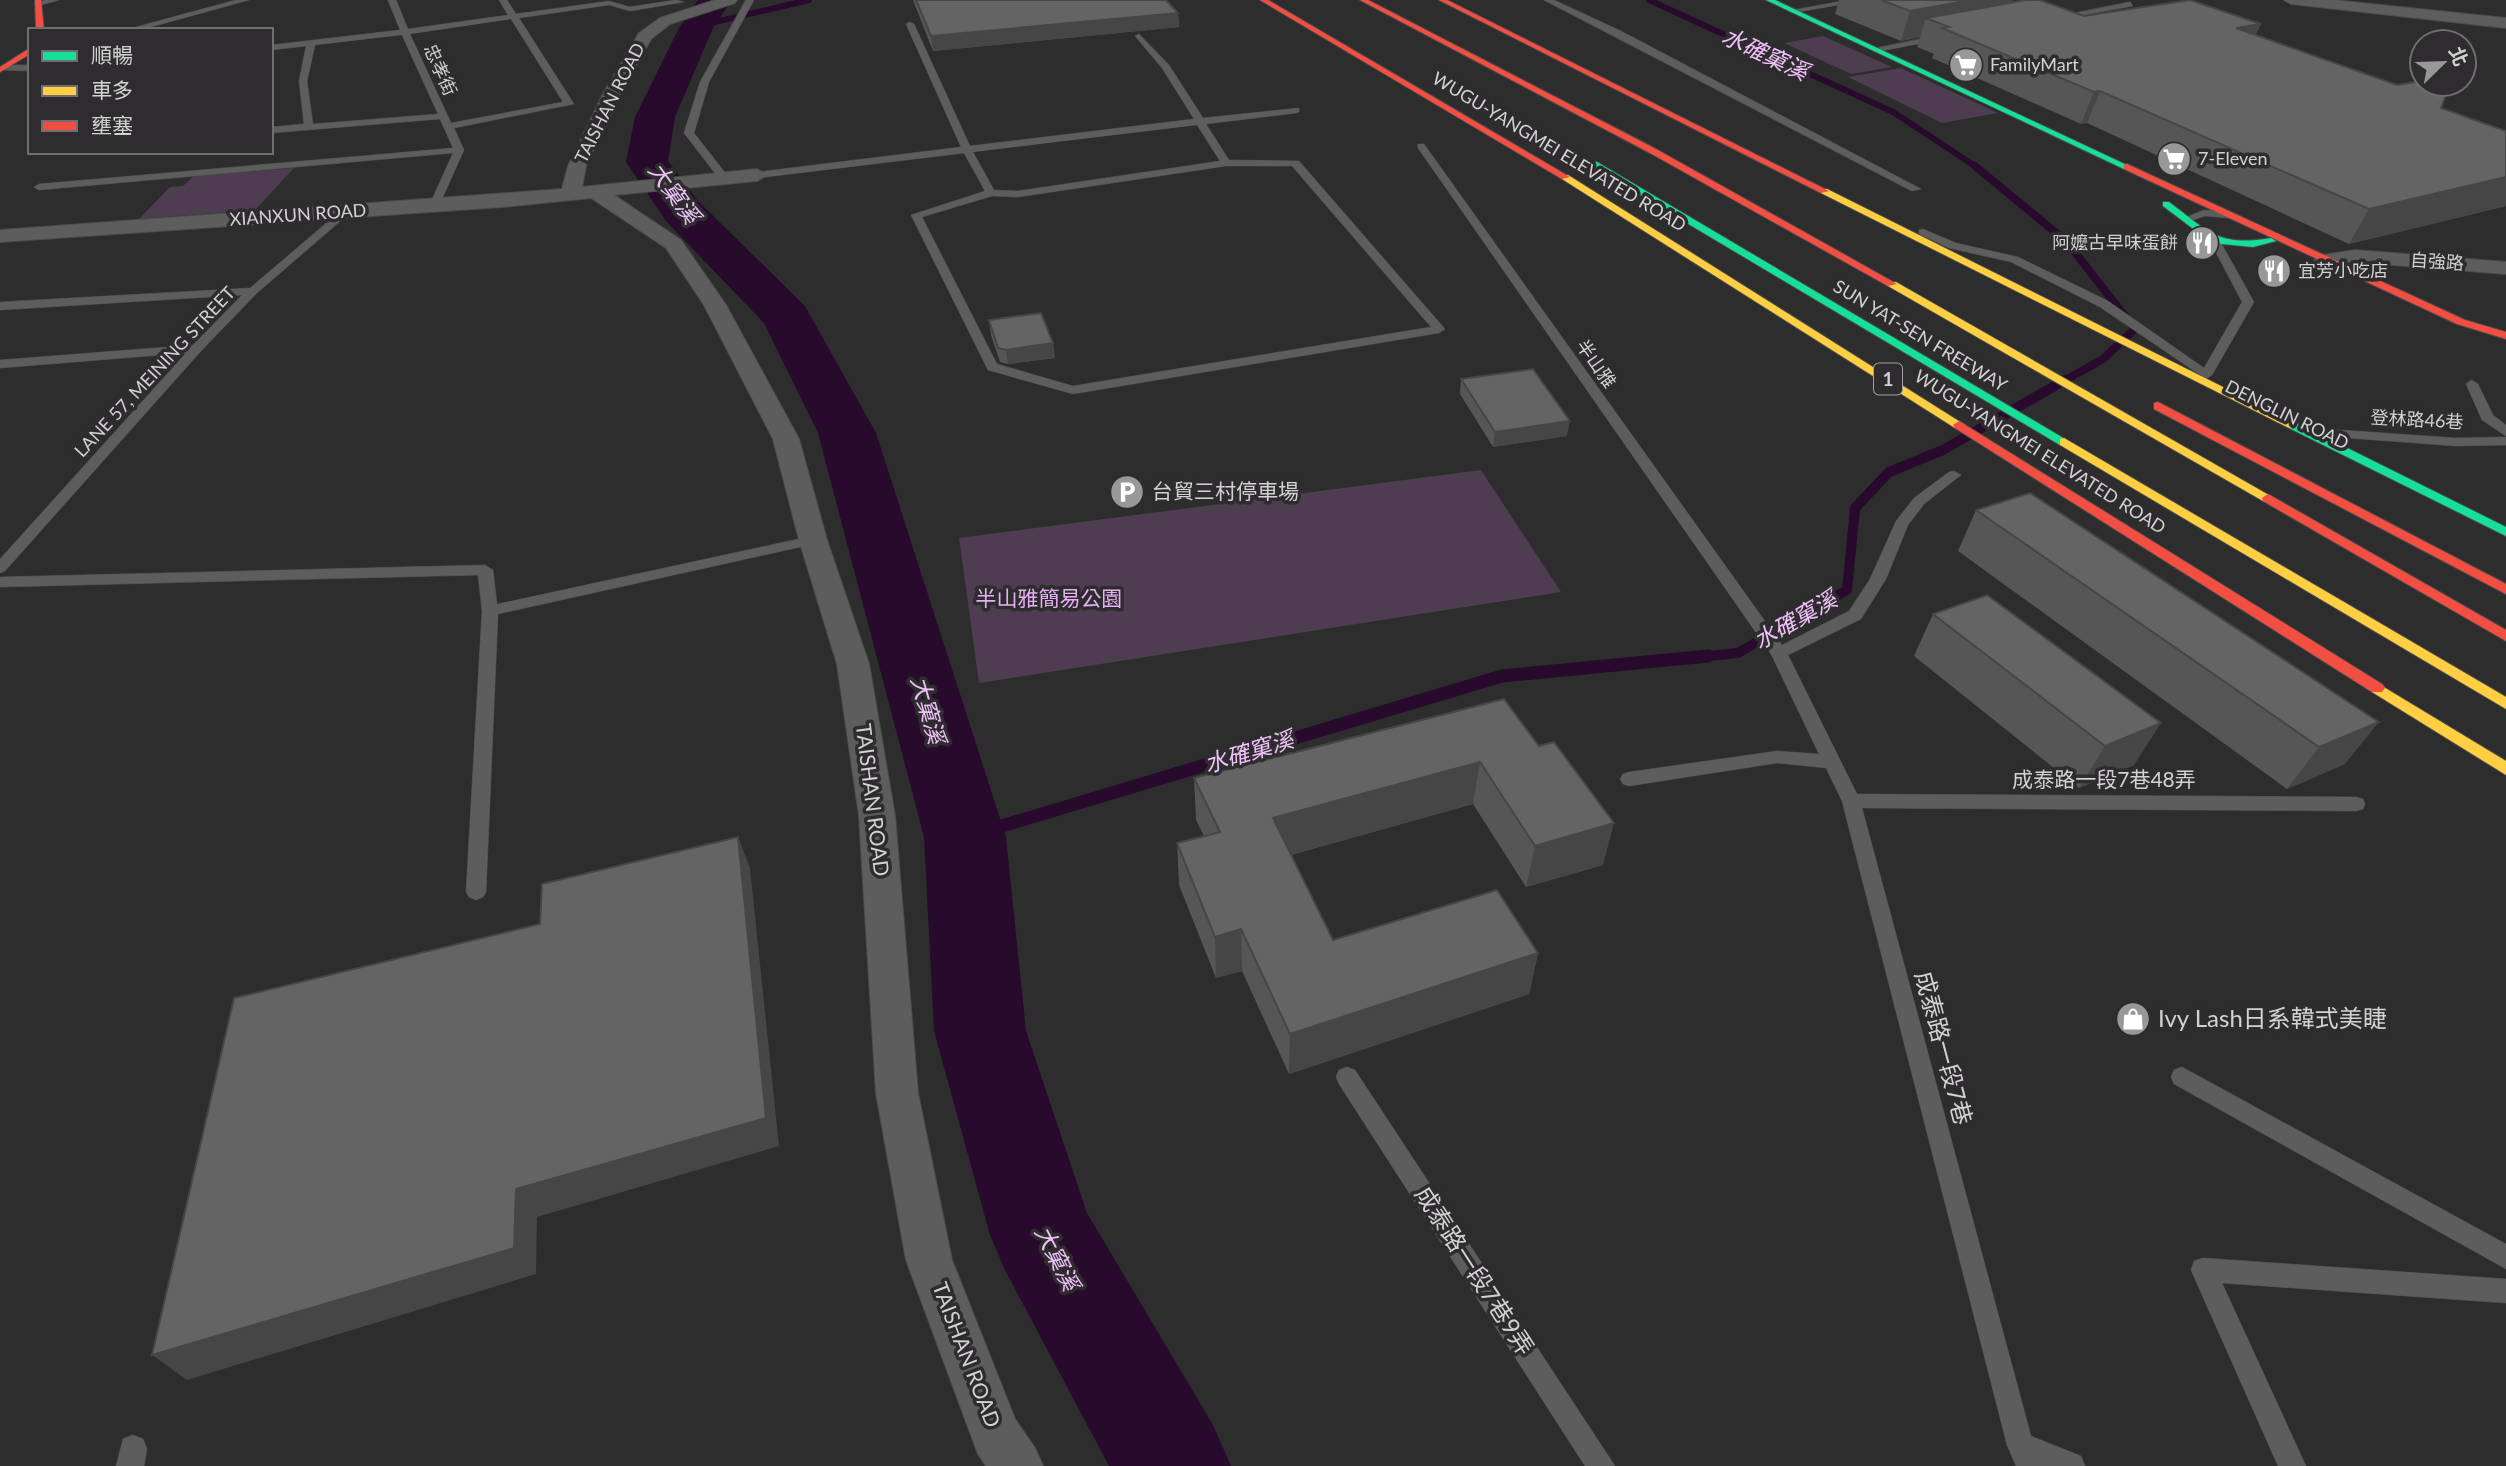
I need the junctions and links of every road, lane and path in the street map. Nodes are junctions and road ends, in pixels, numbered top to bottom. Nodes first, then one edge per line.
1 (55, 0) edge
2 (245, 0) edge
3 (392, 0) edge
4 (503, 0) edge
5 (680, 0) edge
6 (730, 0) edge
7 (750, 0) edge
8 (1263, 0) edge
9 (1290, 0) edge
10 (1363, 0) edge
11 (1442, 0) edge
12 (1448, 0) edge
13 (1548, 0) edge
14 (1769, 0) edge
15 (1863, 0) edge
16 (2291, 0) edge
17 (608, 1) edge
18 (38, 2) edge
19 (2130, 4) dead end
20 (1793, 11) junction
21 (514, 17) junction
22 (2042, 18) edge
23 (2506, 23) edge
24 (910, 24) dead end
25 (40, 28) edge
26 (137, 28) edge
27 (405, 32) junction
28 (1955, 35) edge
29 (1139, 36) edge
30 (311, 43) junction
31 (273, 48) edge
32 (1876, 49) junction
33 (28, 57) edge
34 (2, 69) edge
35 (1296, 110) dead end
36 (446, 121) junction
37 (1200, 122) junction
38 (2039, 126) junction
39 (309, 128) junction
40 (273, 130) edge
41 (1421, 146) dead end
42 (459, 150) junction
43 (967, 150) junction
44 (1575, 153) dead end
45 (1226, 163) junction
46 (757, 175) joint
47 (1699, 177) junction
48 (720, 180) junction
49 (39, 187) dead end
50 (1916, 189) dead end
51 (991, 193) junction
52 (584, 194) junction
53 (434, 206) junction
54 (348, 211) junction
55 (2229, 215) junction
56 (2187, 219) junction
57 (0, 236) edge
58 (2281, 240) junction
59 (2215, 241) junction
60 (2325, 261) junction
61 (2501, 265) edge
62 (1916, 279) dead end
63 (253, 291) junction
64 (1799, 305) dead end
65 (0, 306) edge
66 (2506, 336) edge
67 (197, 348) junction
68 (0, 364) edge
69 (2206, 375) junction
70 (2472, 384) dead end
71 (2143, 398) dead end
72 (2506, 432) edge
73 (2326, 433) junction
74 (2506, 440) edge
75 (1954, 475) dead end
76 (2506, 523) edge
77 (2506, 532) edge
78 (813, 540) junction
79 (0, 568) edge
80 (0, 582) edge
81 (2506, 590) edge
82 (490, 611) junction
83 (2506, 636) edge
84 (1775, 648) junction
85 (2506, 704) edge
86 (1833, 762) junction
87 (2506, 769) edge
88 (1629, 779) dead end
89 (1851, 801) junction
90 (2356, 804) dead end
91 (477, 892) dead end
92 (1347, 1077) dead end
93 (2182, 1077) dead end
94 (2506, 1257) edge
95 (2506, 1291) edge
96 (2025, 1456) edge
97 (1017, 1466) edge
98 (1601, 1466) edge
99 (2071, 1466) edge
100 (2292, 1466) edge

1 - 18 lane
2 - 26 lane
3 - 27 lane
4 - 21 lane
5 - 17 lane
6 - 52 street, TAISHAN ROAD
7 - 48 lane
8 - 87 main road, WUGU-YANGMEI ELEVATED ROAD / 1
9 - 64 main road
10 - 47 main road, SUN YAT-SEN FREEWAY
11 - 77 main road
12 - 69 lane
13 - 50 lane
14 - 20 main road, DENGLIN ROAD
15 - 20 lane
16 - 23 street
17 - 21 lane
18 - 25 main road
19 - 22 lane
20 - 32 main road, DENGLIN ROAD
21 - 27 lane
21 - 36 lane
24 - 43 lane
27 - 30 lane, 忠孝街
27 - 36 lane, 忠孝街
28 - 32 lane
29 - 37 lane
30 - 31 lane, 忠孝街
30 - 39 lane
32 - 38 main road, DENGLIN ROAD
33 - 34 main road
35 - 37 lane
36 - 39 lane
36 - 42 lane, 忠孝街
37 - 43 lane
37 - 45 lane
38 - 55 main road, DENGLIN ROAD
38 - 56 main road, DENGLIN ROAD
39 - 40 lane
41 - 84 lane, 半山雅
42 - 49 lane
42 - 53 lane
43 - 46 lane
43 - 51 lane
44 - 85 main road, SUN YAT-SEN FREEWAY / 1
45 - 51 lane
45 - 51 lane
46 - 48 street
47 - 62 main road
47 - 83 main road, SUN YAT-SEN FREEWAY
48 - 52 street, XIANXUN ROAD
52 - 53 street, XIANXUN ROAD
52 - 78 street, TAISHAN ROAD
53 - 54 street, XIANXUN ROAD
54 - 57 street, XIANXUN ROAD
54 - 63 lane, LANE 57, MEINING STREET
55 - 56 lane, DENGLIN ROAD
55 - 58 main road, DENGLIN ROAD
56 - 59 main road, DENGLIN ROAD
58 - 59 main road
58 - 60 main road, DENGLIN ROAD
59 - 69 lane, DENGLIN ROAD
60 - 61 street, 自強路
60 - 66 main road, DENGLIN ROAD
63 - 65 lane
63 - 67 lane, LANE 57, MEINING STREET
67 - 68 lane
67 - 79 lane, LANE 57, MEINING STREET
69 - 73 street, DENGLIN ROAD
70 - 72 lane
71 - 81 main road
73 - 74 lane, 登林路46巷
73 - 76 street, DENGLIN ROAD
75 - 84 lane
78 - 82 lane
78 - 97 street, TAISHAN ROAD
80 - 82 lane
82 - 91 lane
84 - 86 lane, 成泰路一段7巷
86 - 88 lane
86 - 89 lane, 成泰路一段7巷
89 - 90 lane, 成泰路一段7巷48弄
89 - 96 lane, 成泰路一段7巷
92 - 98 lane, 成泰路一段7巷9弄
93 - 94 lane
95 - 100 lane
96 - 99 lane

